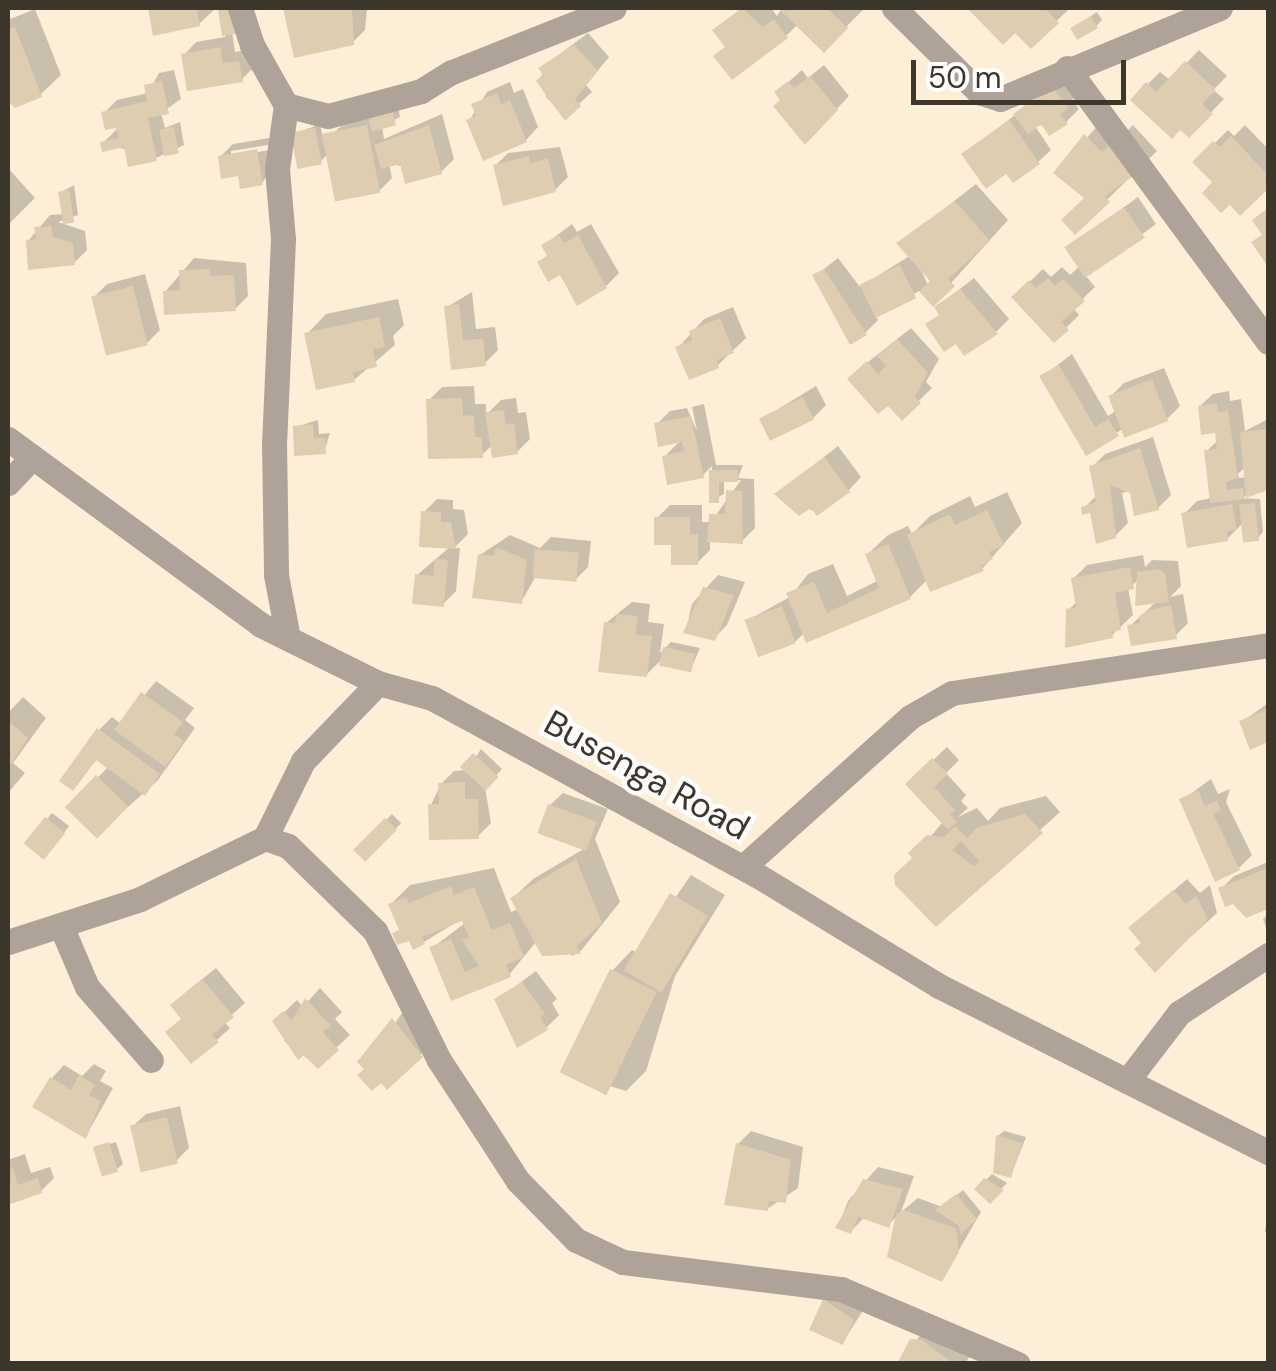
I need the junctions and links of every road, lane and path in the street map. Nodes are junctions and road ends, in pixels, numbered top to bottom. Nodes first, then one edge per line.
1 (240, 8) edge
2 (614, 8) edge
3 (894, 8) edge
4 (1220, 8) edge
5 (1066, 68) junction
6 (286, 104) junction
7 (1268, 342) edge
8 (8, 439) edge
9 (31, 458) junction
10 (8, 483) edge
11 (288, 638) junction
12 (1268, 645) edge
13 (378, 683) junction
14 (266, 838) junction
15 (743, 868) junction
16 (61, 926) junction
17 (8, 942) edge
18 (1268, 955) edge
19 (151, 1060) dead end
20 (1127, 1081) junction
21 (1268, 1152) edge
22 (1018, 1364) edge

1 - 6 street
2 - 6 street
3 - 5 street
4 - 5 street
5 - 7 street
6 - 11 street
8 - 9 street, Busenga Road
9 - 10 street
9 - 11 street, Busenga Road
11 - 13 street, Busenga Road
12 - 15 street
13 - 14 street
13 - 15 street, Busenga Road
14 - 16 street
14 - 22 street
15 - 20 street, Busenga Road
16 - 17 street
16 - 19 street
18 - 20 street
20 - 21 street, Busenga Road

